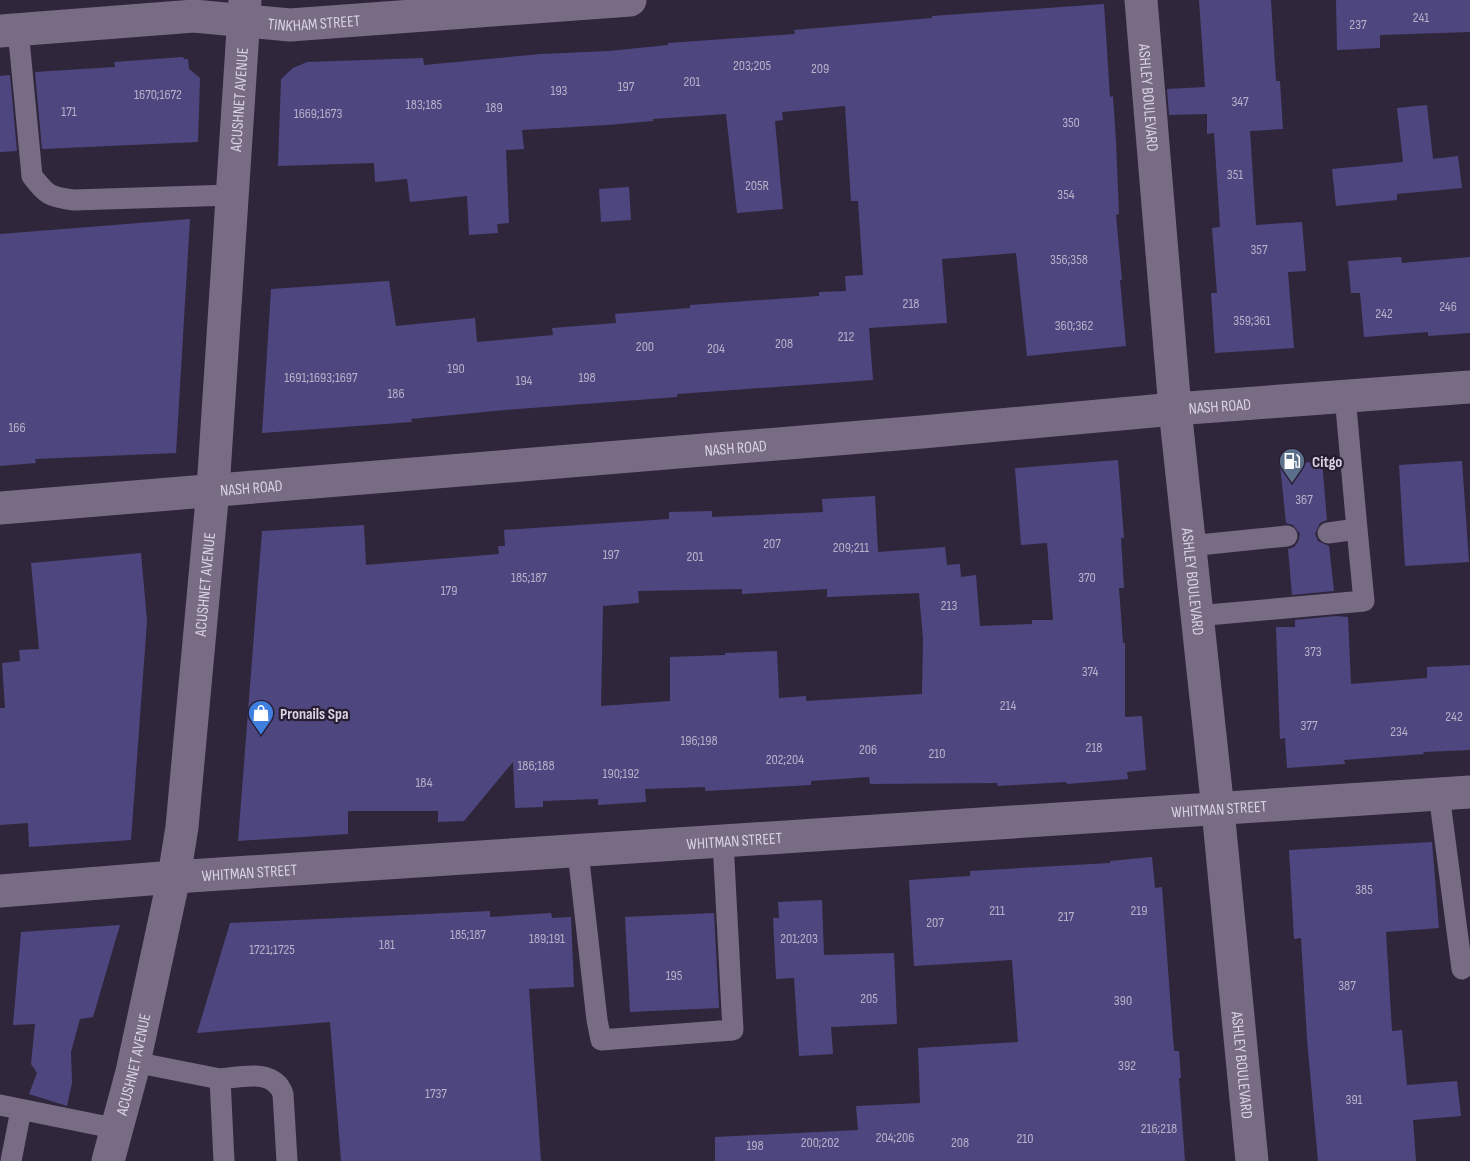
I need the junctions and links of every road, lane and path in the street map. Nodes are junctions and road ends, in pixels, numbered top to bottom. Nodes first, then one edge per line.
1 (630, 0) edge
2 (1141, 0) edge
3 (245, 10) edge
4 (9, 30) edge
5 (232, 195) junction
6 (1470, 387) edge
7 (1345, 396) junction
8 (1175, 409) junction
9 (213, 489) junction
10 (0, 508) edge
11 (1358, 530) junction
12 (1328, 533) dead end
13 (1287, 537) dead end
14 (1189, 546) junction
15 (1196, 616) junction
16 (1455, 793) edge
17 (1218, 810) junction
18 (723, 842) junction
19 (578, 852) junction
20 (174, 878) junction
21 (0, 891) edge
22 (1462, 969) dead end
23 (134, 1062) junction
24 (220, 1079) junction
25 (0, 1105) edge
26 (21, 1110) junction
27 (118, 1129) junction
28 (11, 1161) edge
29 (108, 1161) edge
30 (224, 1161) edge
31 (287, 1161) edge
32 (1251, 1161) edge

1 - 3 main road, TINKHAM STREET
2 - 8 main road, ASHLEY BOULEVARD
3 - 4 main road, TINKHAM STREET
3 - 5 main road, ACUSHNET AVENUE
4 - 5 lane
5 - 9 main road, ACUSHNET AVENUE
6 - 7 main road, NASH ROAD
7 - 8 main road, NASH ROAD
7 - 11 lane
8 - 9 main road, NASH ROAD
8 - 14 main road, ASHLEY BOULEVARD
9 - 10 main road, NASH ROAD
9 - 20 main road, ACUSHNET AVENUE
11 - 12 lane
11 - 15 lane
13 - 14 lane
14 - 15 main road, ASHLEY BOULEVARD
15 - 17 main road, ASHLEY BOULEVARD
16 - 17 main road, WHITMAN STREET
16 - 22 lane
17 - 18 main road, WHITMAN STREET
17 - 32 main road, ASHLEY BOULEVARD
18 - 19 main road, WHITMAN STREET
18 - 19 lane
19 - 20 main road, WHITMAN STREET
20 - 21 main road, WHITMAN STREET
20 - 23 main road, ACUSHNET AVENUE
23 - 24 lane
23 - 27 main road, ACUSHNET AVENUE
24 - 30 lane
24 - 31 lane
25 - 26 lane
26 - 27 lane
26 - 28 lane
27 - 29 main road, ACUSHNET AVENUE

